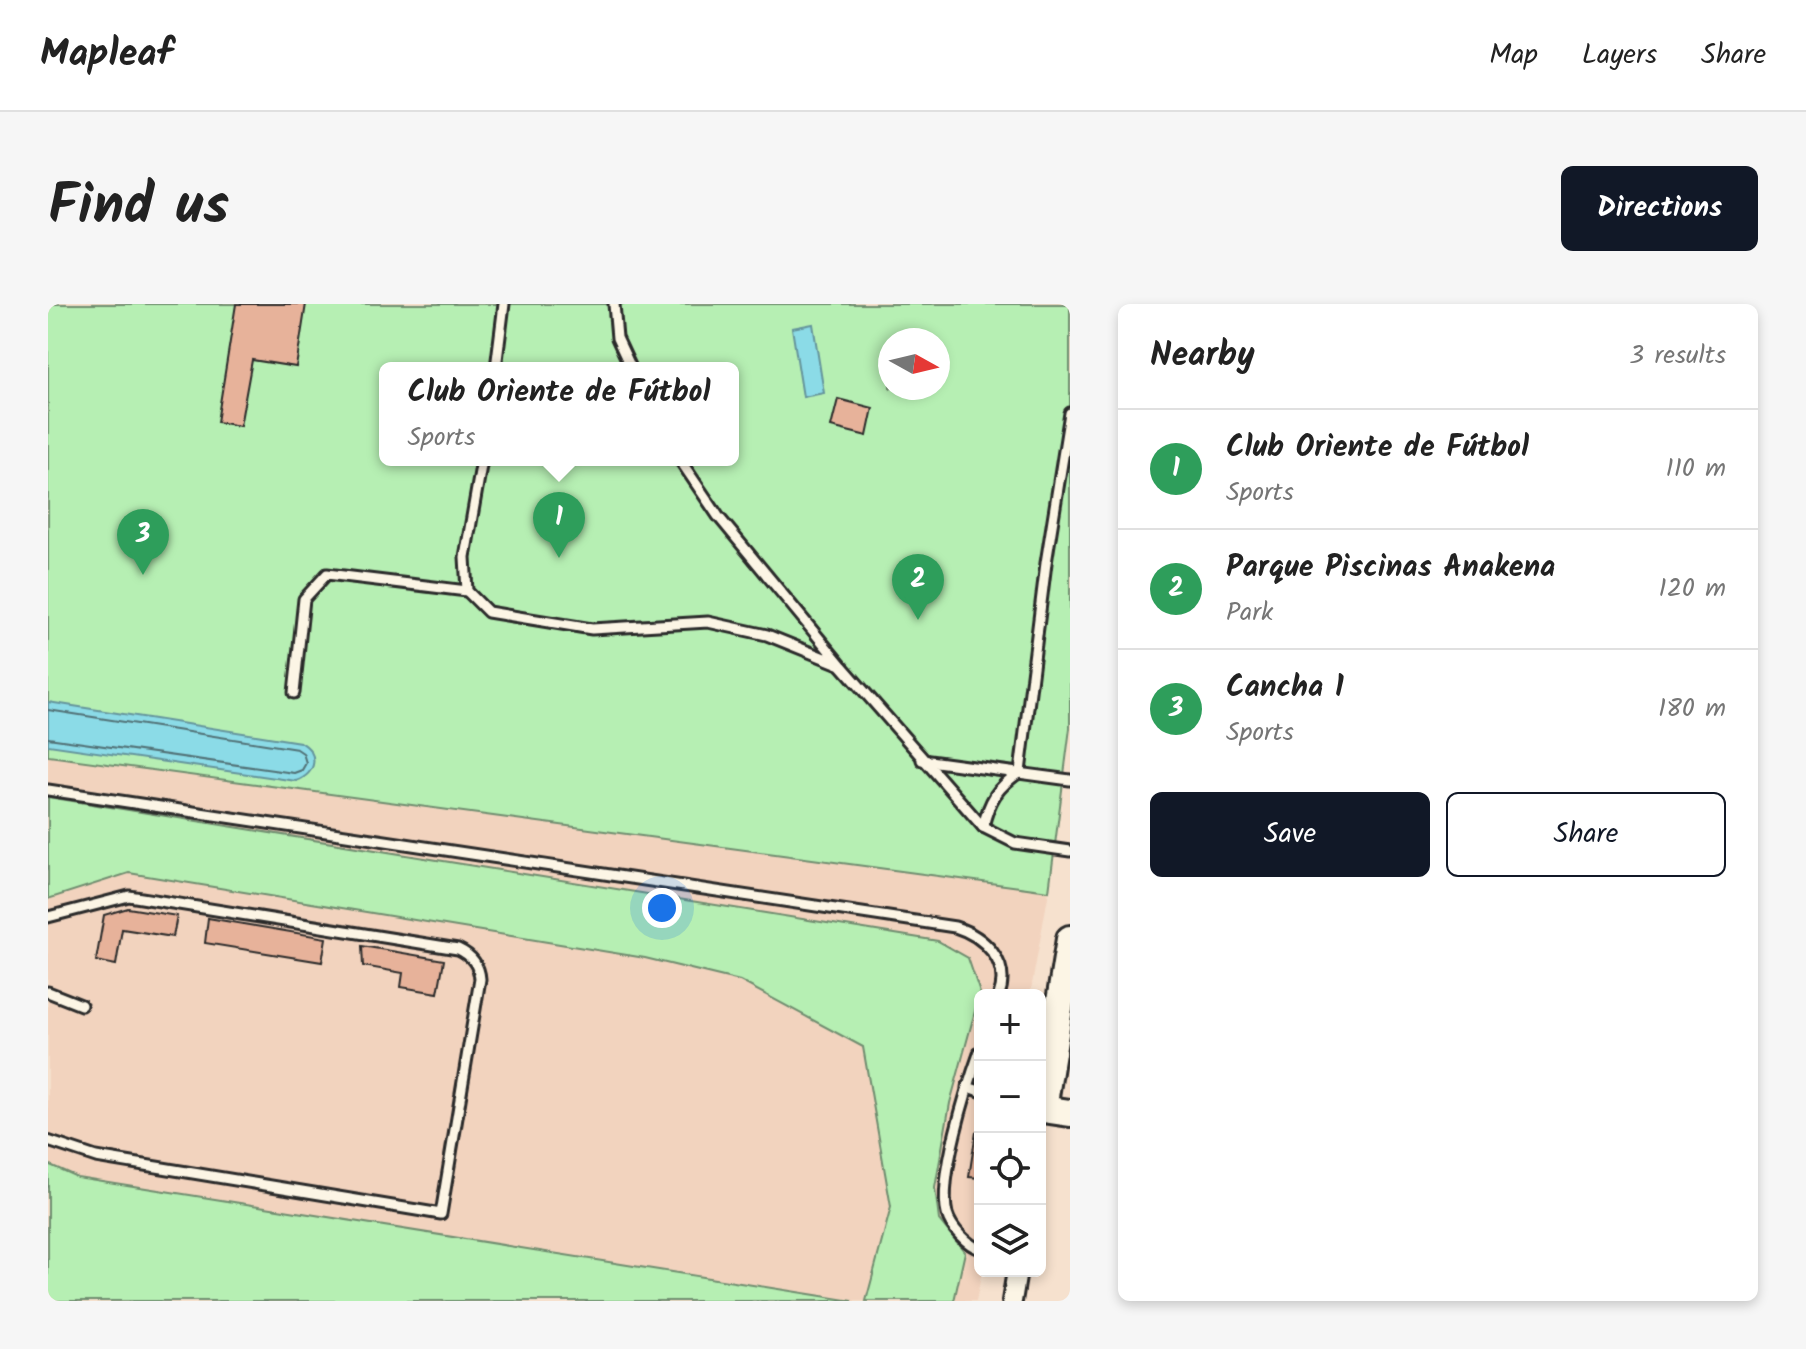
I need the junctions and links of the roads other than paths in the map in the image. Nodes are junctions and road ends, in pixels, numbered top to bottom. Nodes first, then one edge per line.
1 (504, 304) edge
2 (614, 304) edge
3 (497, 362) edge
4 (628, 362) edge
5 (1070, 413) edge
6 (481, 466) edge
7 (684, 466) edge
8 (467, 591) junction
9 (842, 666) junction
10 (294, 693) dead end
11 (922, 760) junction
12 (1020, 772) junction
13 (1070, 780) edge
14 (48, 790) edge
15 (983, 827) junction
16 (1070, 851) edge
17 (48, 917) edge
18 (1070, 939) edge
19 (1001, 989) edge
20 (48, 992) edge
21 (81, 1005) dead end
22 (976, 1061) edge
23 (1046, 1085) edge
24 (967, 1087) junction
25 (974, 1089) edge
26 (1070, 1113) edge
27 (1046, 1115) edge
28 (48, 1141) edge
29 (974, 1248) edge
30 (1016, 1277) edge
31 (1012, 1301) edge

1 - 3 lane
2 - 4 lane
5 - 12 lane
6 - 8 lane
7 - 9 lane
8 - 9 lane
8 - 10 lane
9 - 11 lane
11 - 12 lane
11 - 15 lane
12 - 13 lane
12 - 15 lane
14 - 19 lane
15 - 16 lane
17 - 28 lane
18 - 23 street
20 - 21 lane
22 - 24 lane
24 - 25 lane
24 - 29 lane
26 - 27 street
30 - 31 street

